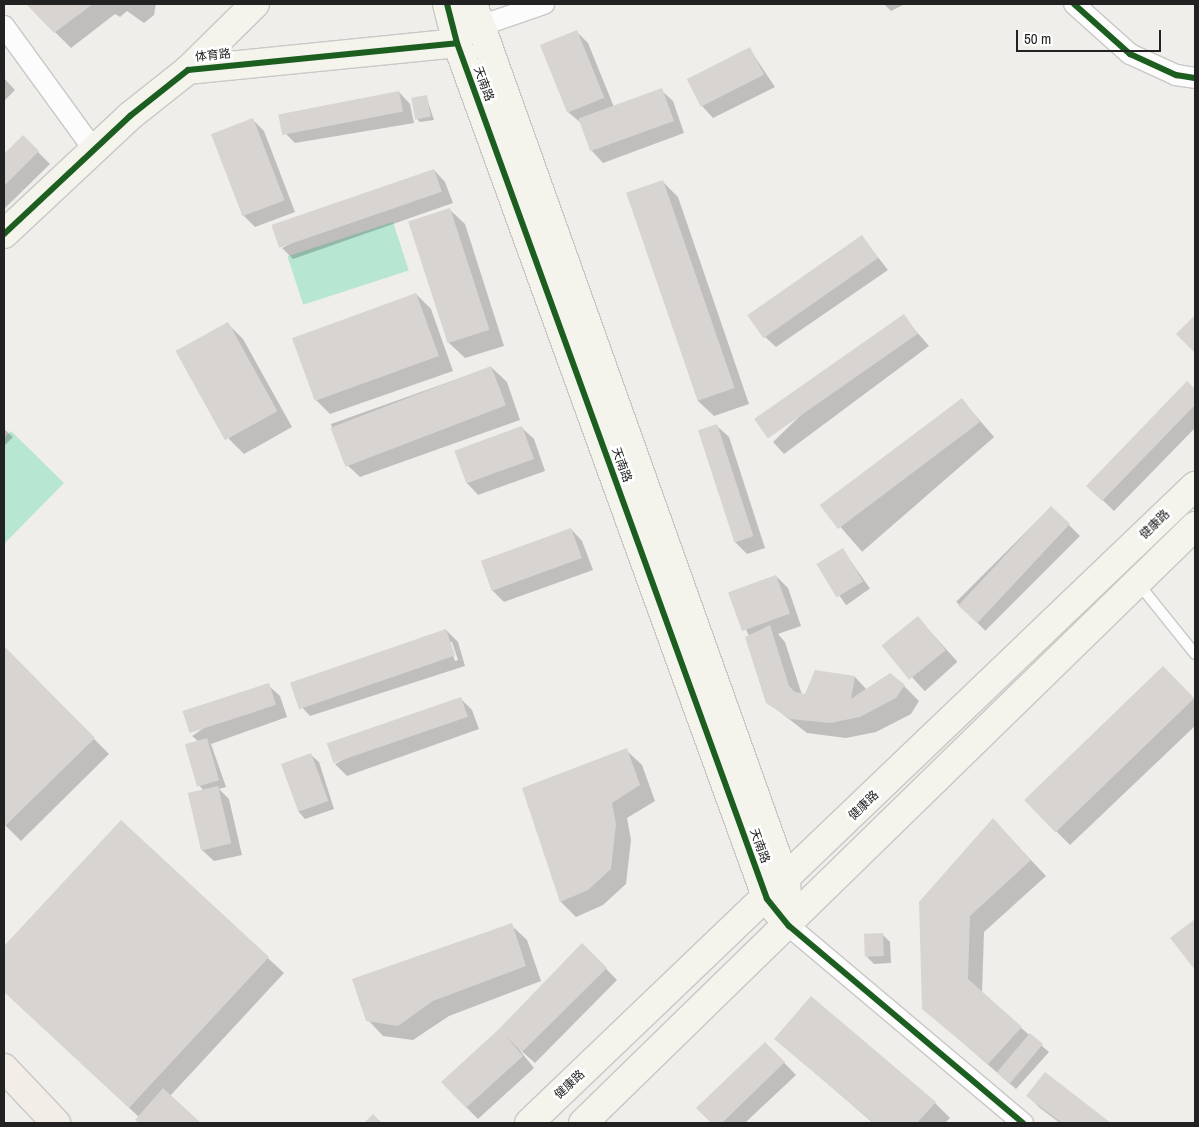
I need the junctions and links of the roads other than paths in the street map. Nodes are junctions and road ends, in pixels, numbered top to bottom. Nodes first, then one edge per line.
1 (255, 4) edge
2 (447, 4) edge
3 (544, 4) edge
4 (1074, 4) edge
5 (477, 15) edge
6 (4, 26) edge
7 (457, 43) junction
8 (188, 70) junction
9 (1195, 78) edge
10 (94, 150) junction
11 (4, 234) edge
12 (1195, 486) edge
13 (1195, 526) edge
14 (1138, 583) junction
15 (1195, 654) edge
16 (776, 890) junction
17 (789, 926) junction
18 (4, 1068) edge
19 (56, 1123) edge
20 (529, 1123) edge
21 (583, 1123) edge
22 (1023, 1123) edge

1 - 8 street, 体育路
2 - 7 street, 天南路
3 - 5 street
4 - 9 street
5 - 16 street, 天南路
6 - 10 street
7 - 8 street, 体育路
7 - 16 street, 天南路
8 - 10 street, 体育路
10 - 11 street, 体育路
12 - 16 street, 健康路
13 - 14 street
14 - 15 lane
14 - 17 street
16 - 17 street, 天南路
16 - 20 street, 健康路
17 - 21 street
17 - 22 street
18 - 19 main road

